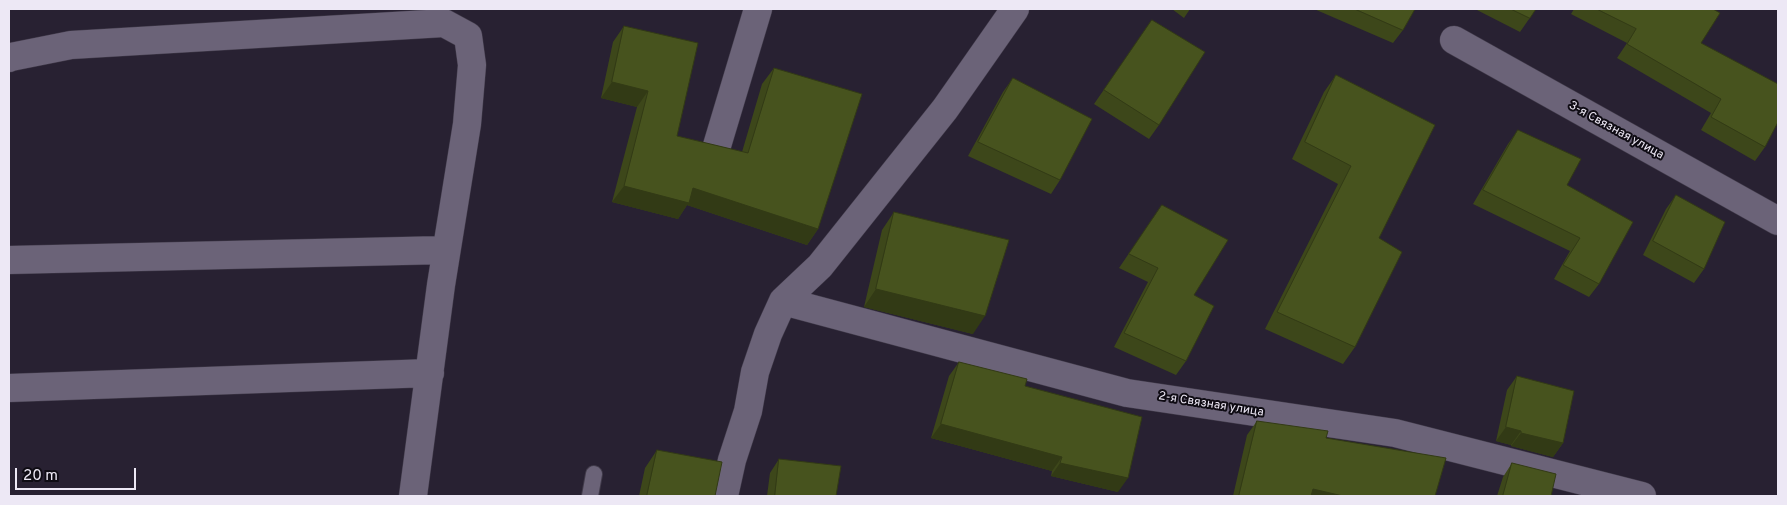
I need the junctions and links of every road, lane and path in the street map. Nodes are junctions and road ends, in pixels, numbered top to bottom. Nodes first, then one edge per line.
1 (758, 9) edge
2 (1015, 9) edge
3 (1454, 40) dead end
4 (9, 58) edge
5 (716, 149) edge
6 (1778, 222) edge
7 (446, 250) junction
8 (9, 260) edge
9 (782, 301) junction
10 (430, 373) junction
11 (9, 388) edge
12 (594, 474) dead end
13 (413, 496) edge
14 (590, 496) edge
15 (724, 496) edge
16 (1642, 496) edge

1 - 5 street
2 - 9 street
3 - 6 street, 3-я Связная улица
4 - 7 street
7 - 8 street
7 - 10 street
9 - 15 street
9 - 16 street, 2-я Связная улица
10 - 11 street
10 - 13 street
12 - 14 lane

